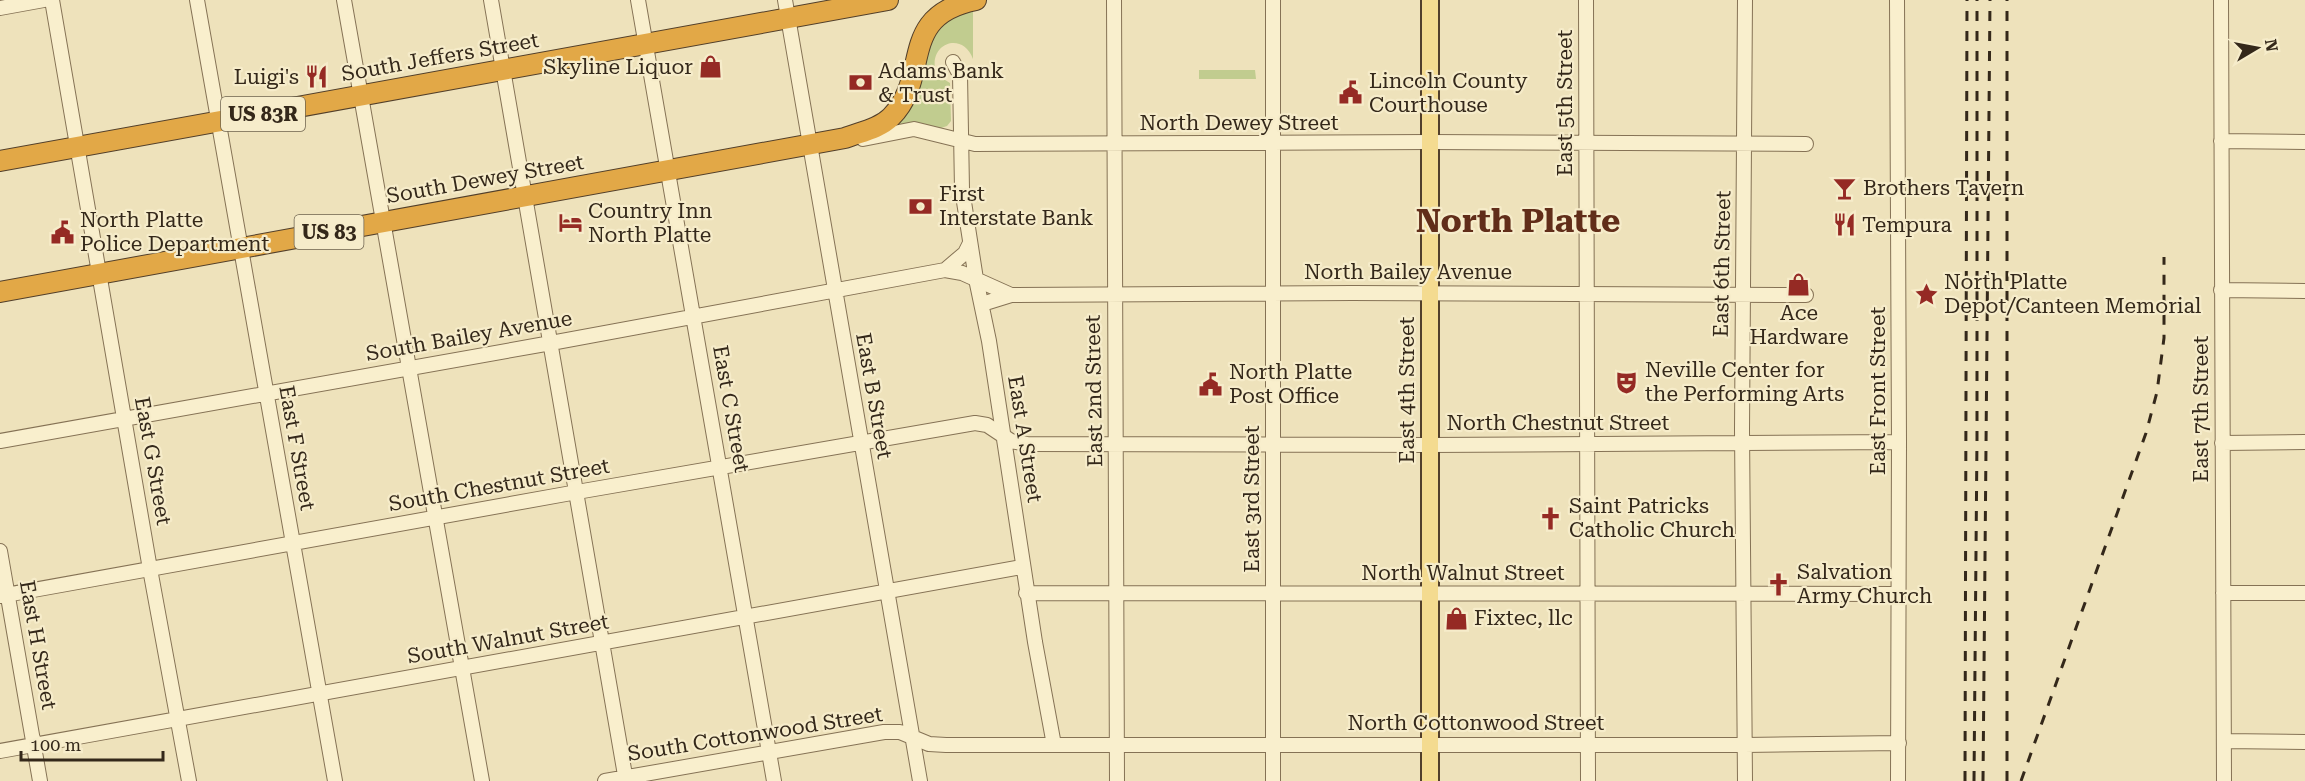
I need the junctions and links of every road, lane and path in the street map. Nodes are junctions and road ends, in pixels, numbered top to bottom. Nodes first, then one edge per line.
1 (44, 0) edge
2 (52, 0) edge
3 (197, 0) edge
4 (344, 0) edge
5 (491, 0) edge
6 (638, 0) edge
7 (888, 0) edge
8 (976, 0) edge
9 (1114, 0) edge
10 (1273, 0) edge
11 (1430, 0) edge
12 (1586, 0) edge
13 (1745, 0) edge
14 (1897, 0) edge
15 (2221, 0) edge
16 (0, 8) edge
17 (787, 9) edge
18 (645, 44) junction
19 (953, 62) dead end
20 (503, 70) junction
21 (361, 96) junction
22 (218, 122) junction
23 (836, 140) junction
24 (960, 140) junction
25 (2221, 141) junction
26 (1429, 142) junction
27 (2305, 142) edge
28 (1586, 143) junction
29 (1273, 144) junction
30 (1744, 144) junction
31 (1806, 144) dead end
32 (812, 145) junction
33 (1116, 145) junction
34 (78, 147) junction
35 (0, 161) edge
36 (667, 171) junction
37 (525, 195) junction
38 (382, 222) junction
39 (970, 243) junction
40 (240, 248) junction
41 (945, 270) junction
42 (100, 273) junction
43 (976, 279) junction
44 (834, 289) junction
45 (2221, 290) junction
46 (2305, 291) edge
47 (0, 292) edge
48 (1272, 293) junction
49 (1430, 293) junction
50 (1114, 294) junction
51 (1587, 294) junction
52 (1743, 294) junction
53 (1011, 295) junction
54 (1806, 295) dead end
55 (982, 304) junction
56 (693, 316) junction
57 (551, 343) junction
58 (408, 369) junction
59 (266, 394) junction
60 (125, 420) junction
61 (1003, 435) junction
62 (0, 441) edge
63 (1899, 442) junction
64 (2222, 442) junction
65 (2305, 442) edge
66 (860, 443) junction
67 (1742, 443) junction
68 (1273, 444) junction
69 (1588, 444) junction
70 (1116, 445) junction
71 (1429, 445) junction
72 (719, 467) junction
73 (577, 492) junction
74 (435, 518) junction
75 (293, 544) junction
76 (0, 551) edge
77 (1022, 567) junction
78 (150, 570) junction
79 (886, 592) junction
80 (1026, 593) junction
81 (1743, 593) junction
82 (2223, 593) junction
83 (2305, 593) edge
84 (1117, 594) junction
85 (1273, 594) junction
86 (1430, 594) junction
87 (1588, 594) junction
88 (1899, 594) junction
89 (4, 596) edge
90 (746, 618) junction
91 (603, 643) junction
92 (462, 668) junction
93 (320, 694) junction
94 (178, 719) junction
95 (913, 738) junction
96 (2224, 741) junction
97 (2305, 742) edge
98 (1899, 743) junction
99 (1117, 744) junction
100 (1273, 744) junction
101 (1431, 744) junction
102 (1588, 744) junction
103 (34, 745) junction
104 (1054, 745) junction
105 (1745, 745) junction
106 (0, 751) edge
107 (769, 752) junction
108 (626, 779) edge
109 (40, 781) edge
110 (189, 781) edge
111 (335, 781) edge
112 (482, 781) edge
113 (604, 781) edge
114 (774, 781) edge
115 (920, 781) edge
116 (1117, 781) edge
117 (1274, 781) edge
118 (1430, 781) edge
119 (1588, 781) edge
120 (1745, 781) edge
121 (1898, 781) edge
122 (2224, 781) edge

1 - 16 street
2 - 34 street, East G Street
3 - 22 street, East F Street
4 - 21 street
5 - 20 street
6 - 18 street, East C Street
7 - 17 highway, South Jeffers Street / US 83R
8 - 23 highway, South Dewey Street / US 83
9 - 33 street, East 2nd Street
10 - 29 street, East 3rd Street
11 - 26 main road, East 4th Street
12 - 28 street, East 5th Street
13 - 30 street, East 6th Street
14 - 63 street, East Front Street
15 - 25 street, East 7th Street
17 - 18 highway, South Jeffers Street / US 83R
17 - 32 street, East B Street
18 - 20 highway, South Jeffers Street / US 83R
18 - 36 street, East C Street
19 - 24 street, East A Street
20 - 21 highway, South Jeffers Street / US 83R
20 - 37 street
21 - 22 highway, South Jeffers Street / US 83R
21 - 38 street
22 - 34 highway, South Jeffers Street / US 83R
22 - 40 street, East F Street
23 - 24 street, South Dewey Street
23 - 32 highway, South Dewey Street / US 83
24 - 33 street, North Dewey Street
24 - 39 street, East A Street
25 - 27 street
25 - 45 street, East 7th Street
26 - 28 street, North Dewey Street
26 - 29 street, North Dewey Street
26 - 49 main road, East 4th Street
28 - 30 street, North Dewey Street
28 - 51 street, East 5th Street
29 - 33 street, North Dewey Street
29 - 48 street, East 3rd Street
30 - 31 street, North Dewey Street
30 - 52 street, East 6th Street
32 - 36 highway, South Dewey Street / US 83
32 - 44 street, East B Street
33 - 50 street, East 2nd Street
34 - 35 highway, South Jeffers Street / US 83R
34 - 42 street, East G Street
36 - 37 highway, South Dewey Street / US 83
36 - 56 street, East C Street
37 - 38 highway, South Dewey Street / US 83
37 - 57 street
38 - 40 highway, South Dewey Street / US 83
38 - 58 street
39 - 41 street
39 - 43 street, East A Street
40 - 42 highway, South Dewey Street / US 83
40 - 59 street, East F Street
41 - 43 street, South Bailey Avenue
41 - 44 street, South Bailey Avenue
42 - 47 highway, South Dewey Street / US 83
42 - 60 street, East G Street
43 - 53 street, North Bailey Avenue
43 - 55 street, East A Street
44 - 56 street, South Bailey Avenue
44 - 66 street, East B Street
45 - 46 street
45 - 64 street, East 7th Street
48 - 49 street, North Bailey Avenue
48 - 50 street, North Bailey Avenue
48 - 68 street, East 3rd Street
49 - 51 street, North Bailey Avenue
49 - 71 main road, East 4th Street
50 - 53 street, North Bailey Avenue
50 - 70 street, East 2nd Street
51 - 52 street, North Bailey Avenue
51 - 69 street, East 5th Street
52 - 54 street, North Bailey Avenue
52 - 67 street, East 6th Street
53 - 55 street, North Bailey Avenue
55 - 61 street, East A Street
56 - 57 street, South Bailey Avenue
56 - 72 street, East C Street
57 - 58 street, South Bailey Avenue
57 - 73 street
58 - 59 street, South Bailey Avenue
58 - 74 street
59 - 60 street, South Bailey Avenue
59 - 75 street, East F Street
60 - 62 street, South Bailey Avenue
60 - 78 street, East G Street
61 - 66 street, South Chestnut Street
61 - 70 street, North Chestnut Street
61 - 77 street, East A Street
63 - 67 street, North Chestnut Street
63 - 88 street, East Front Street
64 - 65 street
64 - 82 street, East 7th Street
66 - 72 street, South Chestnut Street
66 - 79 street, East B Street
67 - 69 street, North Chestnut Street
67 - 81 street, East 6th Street
68 - 70 street, North Chestnut Street
68 - 71 street, North Chestnut Street
68 - 85 street, East 3rd Street
69 - 71 street, North Chestnut Street
69 - 87 street, East 5th Street
70 - 84 street, East 2nd Street
71 - 86 main road, East 4th Street
72 - 73 street, South Chestnut Street
72 - 90 street, East C Street
73 - 74 street, South Chestnut Street
73 - 91 street
74 - 75 street, South Chestnut Street
74 - 92 street
75 - 78 street, South Chestnut Street
75 - 93 street, East F Street
76 - 89 street, East H Street
77 - 79 street, South Walnut Street
77 - 80 street, East A Street
78 - 89 street, South Chestnut Street
78 - 94 street, East G Street
79 - 90 street, South Walnut Street
79 - 95 street, East B Street
80 - 84 street, North Walnut Street
80 - 104 street, East A Street
81 - 87 street, North Walnut Street
81 - 88 street, North Walnut Street
81 - 105 street, East 6th Street
82 - 83 street
82 - 96 street, East 7th Street
84 - 85 street, North Walnut Street
84 - 99 street, East 2nd Street
85 - 86 street, North Walnut Street
85 - 100 street, East 3rd Street
86 - 87 street, North Walnut Street
86 - 101 main road, East 4th Street
87 - 102 street, East 5th Street
88 - 98 street, East Front Street
89 - 103 street, East H Street
90 - 91 street, South Walnut Street
90 - 107 street, East C Street
91 - 92 street, South Walnut Street
91 - 108 street
92 - 93 street, South Walnut Street
92 - 112 street
93 - 94 street, South Walnut Street
93 - 111 street, East F Street
94 - 103 street, South Walnut Street
94 - 110 street, East G Street
95 - 104 street, South Cottonwood Street
95 - 107 street, South Cottonwood Street
95 - 115 street, East B Street
96 - 97 street
96 - 122 street, East 7th Street
98 - 105 street, North Cottonwood Street
98 - 121 street, East Front Street
99 - 100 street, North Cottonwood Street
99 - 104 street, North Cottonwood Street
99 - 116 street, East 2nd Street
100 - 101 street, North Cottonwood Street
100 - 117 street, East 3rd Street
101 - 102 street, North Cottonwood Street
101 - 118 main road, East 4th Street
102 - 105 street, North Cottonwood Street
102 - 119 street, East 5th Street
103 - 106 street, South Walnut Street
103 - 109 street, East H Street
105 - 120 street, East 6th Street
107 - 108 street, South Cottonwood Street
107 - 114 street, East C Street
108 - 113 street, South Cottonwood Street

